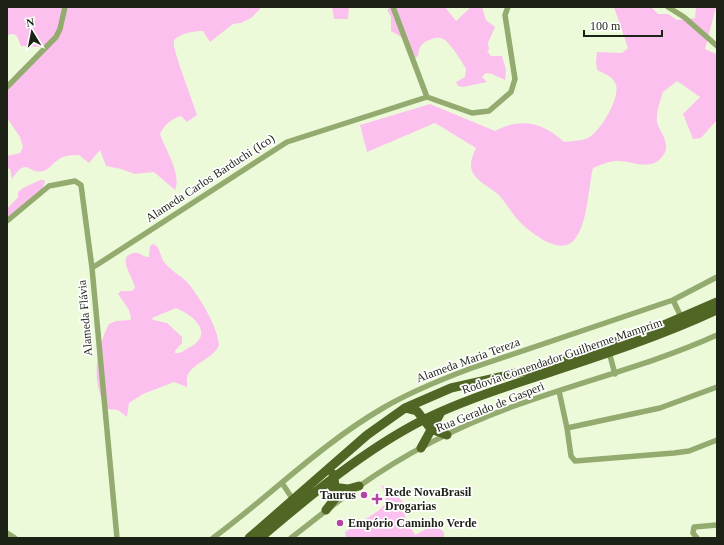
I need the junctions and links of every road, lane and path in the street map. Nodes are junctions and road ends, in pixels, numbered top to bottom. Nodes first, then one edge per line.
1 (65, 7) edge
2 (394, 7) edge
3 (508, 7) edge
4 (668, 7) edge
5 (717, 46) edge
6 (7, 87) edge
7 (427, 98) junction
8 (7, 220) edge
9 (92, 268) junction
10 (717, 277) edge
11 (673, 300) junction
12 (717, 302) edge
13 (717, 310) edge
14 (682, 319) junction
15 (717, 335) edge
16 (608, 352) junction
17 (615, 374) junction
18 (717, 387) edge
19 (559, 391) junction
20 (411, 393) junction
21 (416, 404) junction
22 (406, 408) junction
23 (441, 412) junction
24 (424, 419) junction
25 (567, 428) junction
26 (430, 429) junction
27 (447, 435) junction
28 (717, 440) edge
29 (421, 448) junction
30 (338, 460) junction
31 (282, 483) junction
32 (334, 483) junction
33 (359, 486) junction
34 (292, 498) junction
35 (326, 510) junction
36 (717, 525) edge
37 (7, 533) edge
38 (15, 538) edge
39 (117, 538) edge
40 (213, 538) edge
41 (249, 538) edge
42 (260, 538) edge
43 (290, 538) edge
44 (697, 538) edge

1 - 6 street
2 - 7 street
3 - 7 street
4 - 5 street
7 - 9 street, Alameda Carlos Barduchi (Ico)
8 - 9 street, Alameda Flávia
9 - 39 street, Alameda Flávia
10 - 11 street, Alameda Maria Tereza
11 - 14 street
11 - 20 street, Alameda Maria Tereza
12 - 14 main road, Rodovia Comendador Guilherme Mamprim
13 - 16 main road, Rodovia Comendador Guilherme Mamprim
14 - 21 main road, Rodovia Comendador Guilherme Mamprim
15 - 17 street, Rua Geraldo de Gasperi
16 - 17 street
16 - 23 main road, Rodovia Comendador Guilherme Mamprim
17 - 19 street, Rua Geraldo de Gasperi
18 - 25 street
19 - 25 street
19 - 27 street, Rua Geraldo de Gasperi
20 - 21 street
20 - 31 street, Alameda Maria Tereza
21 - 22 main road, Rodovia Comendador Guilherme Mamprim
22 - 24 main road
22 - 30 main road, Rodovia Comendador Guilherme Mamprim
23 - 24 main road, Rodovia Comendador Guilherme Mamprim
23 - 26 main road
24 - 26 main road
24 - 32 main road, Rodovia Comendador Guilherme Mamprim
25 - 28 street
26 - 27 main road
26 - 29 main road
27 - 29 street, Rua Geraldo de Gasperi
29 - 33 street, Rua Geraldo de Gasperi
30 - 32 main road
30 - 34 main road, Rodovia Comendador Guilherme Mamprim
31 - 34 street
31 - 40 street, Alameda Maria Tereza
32 - 33 main road
32 - 35 main road
32 - 42 main road
33 - 35 street, Rua Geraldo de Gasperi
34 - 41 main road, Rodovia Comendador Guilherme Mamprim
35 - 43 street, Rua Geraldo de Gasperi
36 - 44 street
37 - 38 street

